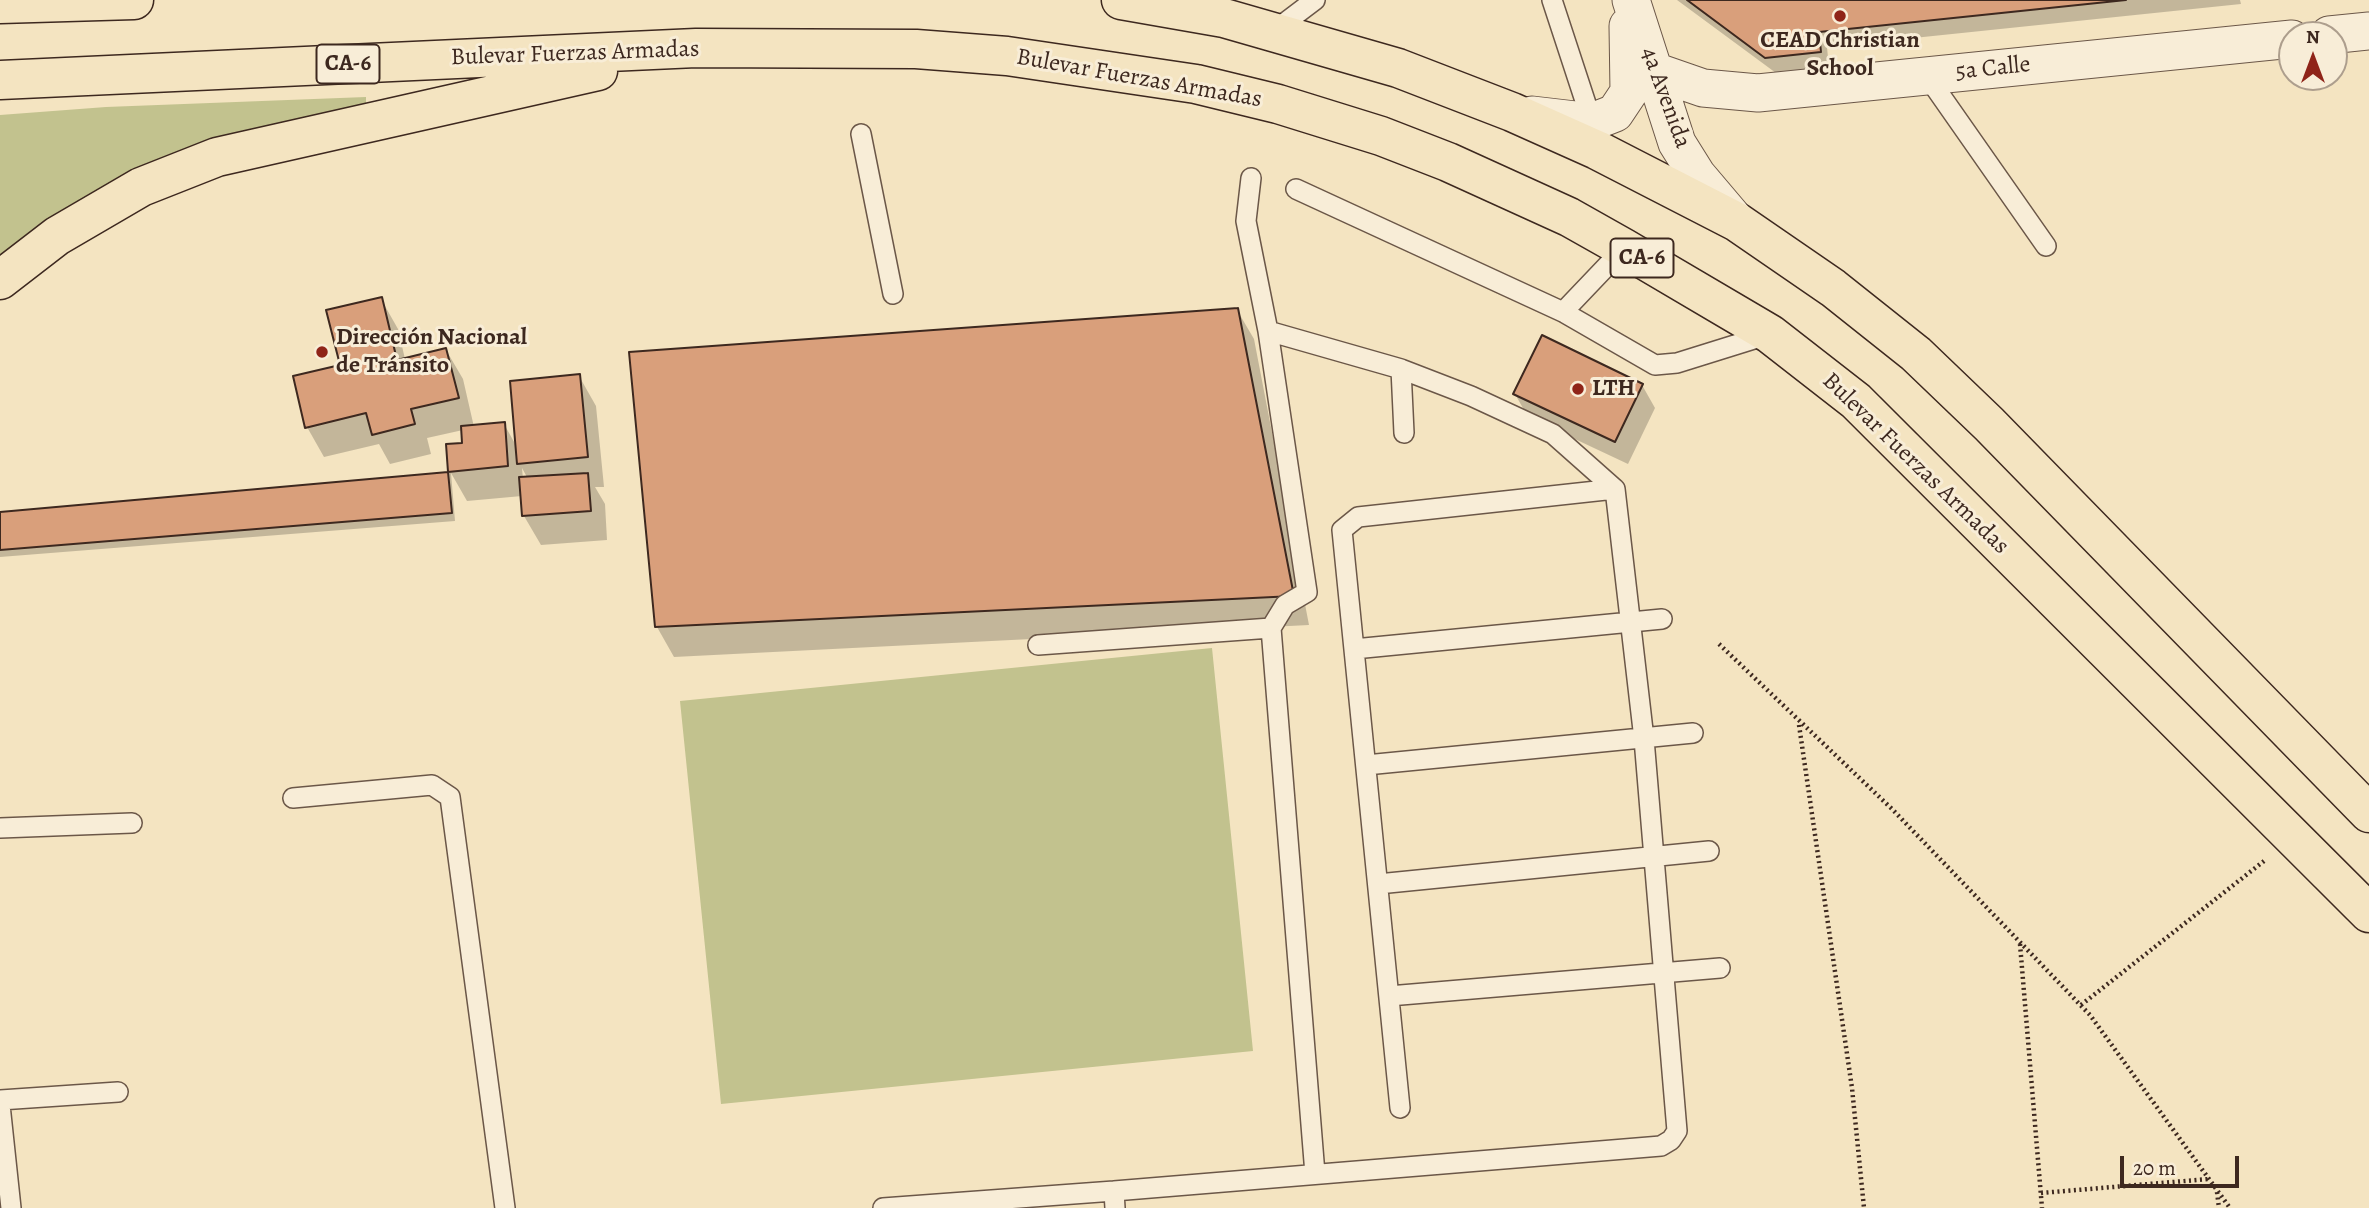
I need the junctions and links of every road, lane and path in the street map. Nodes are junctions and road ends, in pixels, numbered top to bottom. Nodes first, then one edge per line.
1 (134, 0) edge
2 (1121, 0) edge
3 (1315, 0) edge
4 (1552, 0) edge
5 (1630, 0) edge
6 (0, 4) edge
7 (1274, 31) junction
8 (2369, 31) edge
9 (2348, 33) edge
10 (2278, 40) edge
11 (696, 48) junction
12 (1654, 71) junction
13 (1927, 76) junction
14 (0, 80) edge
15 (1512, 112) junction
16 (1592, 122) junction
17 (861, 134) dead end
18 (1251, 178) dead end
19 (1296, 189) dead end
20 (1737, 222) junction
21 (2046, 246) dead end
22 (1624, 248) junction
23 (0, 281) edge
24 (893, 294) dead end
25 (1563, 312) junction
26 (1268, 331) junction
27 (1770, 334) junction
28 (1401, 369) junction
29 (1404, 433) dead end
30 (1615, 489) junction
31 (1662, 619) dead end
32 (1629, 622) junction
33 (1270, 628) junction
34 (1719, 644) dead end
35 (1038, 645) dead end
36 (1354, 649) junction
37 (1799, 724) junction
38 (1693, 733) dead end
39 (1644, 739) junction
40 (1366, 765) junction
41 (293, 798) dead end
42 (2369, 813) edge
43 (132, 823) dead end
44 (0, 828) edge
45 (2294, 836) junction
46 (1709, 852) dead end
47 (1654, 855) junction
48 (1378, 884) junction
49 (2369, 913) edge
50 (2020, 942) junction
51 (1720, 968) dead end
52 (1663, 973) junction
53 (1389, 996) junction
54 (2081, 1005) junction
55 (118, 1092) dead end
56 (0, 1102) edge
57 (1400, 1108) dead end
58 (1315, 1174) junction
59 (2208, 1179) junction
60 (2217, 1190) junction
61 (2041, 1193) junction
62 (1114, 1200) edge
63 (11, 1208) edge
64 (505, 1208) edge
65 (883, 1208) edge
66 (1864, 1208) edge
67 (2042, 1208) edge
68 (2219, 1208) edge
69 (2230, 1208) edge

1 - 6 highway
2 - 7 highway
3 - 7 lane
4 - 16 lane
5 - 12 street, 4a Avenida
5 - 16 street, 4a Avenida
7 - 15 highway
8 - 9 street
10 - 13 street, 5a Calle
11 - 14 highway, Bulevar Fuerzas Armadas / CA-6
11 - 22 highway, Bulevar Fuerzas Armadas / CA-6
11 - 23 highway
12 - 13 street, 5a Calle
12 - 20 street, 4a Avenida
13 - 21 lane
15 - 16 street
15 - 20 highway
17 - 24 lane
18 - 26 lane
19 - 25 lane
20 - 42 highway
22 - 25 lane
22 - 27 highway, Bulevar Fuerzas Armadas / CA-6
25 - 27 lane
26 - 28 lane
26 - 33 lane
27 - 45 highway, Bulevar Fuerzas Armadas / CA-6
28 - 29 lane
28 - 30 lane
30 - 32 lane
30 - 36 lane
31 - 32 lane
32 - 36 lane
32 - 39 lane
33 - 35 lane
33 - 58 lane
34 - 37 path
36 - 40 lane
37 - 50 path
37 - 66 path
38 - 39 lane
39 - 40 lane
39 - 47 lane
40 - 48 lane
41 - 64 lane
43 - 44 lane
45 - 49 highway, Bulevar Fuerzas Armadas / CA-6
45 - 54 path
46 - 47 lane
47 - 48 lane
47 - 52 lane
48 - 53 lane
50 - 54 path
50 - 61 path
51 - 52 lane
52 - 53 lane
52 - 58 lane
53 - 57 lane
54 - 59 path
55 - 56 lane
56 - 63 lane
58 - 62 lane
59 - 60 path
59 - 61 path
60 - 68 path
60 - 69 path
61 - 67 path
62 - 65 lane

